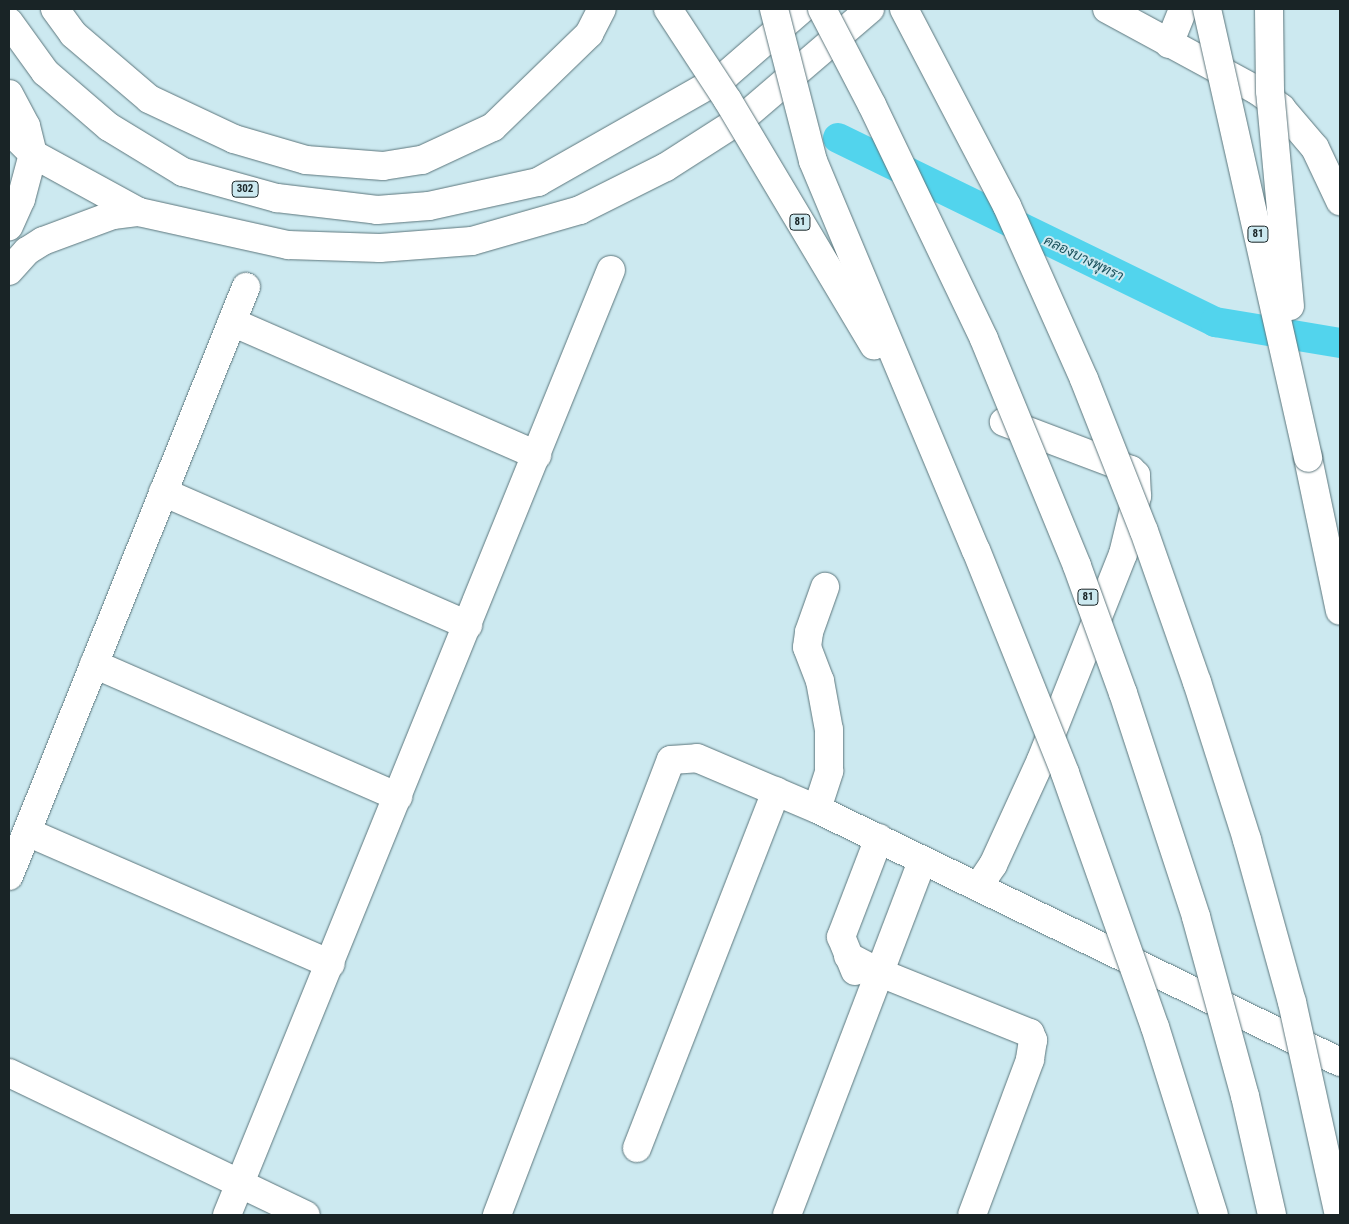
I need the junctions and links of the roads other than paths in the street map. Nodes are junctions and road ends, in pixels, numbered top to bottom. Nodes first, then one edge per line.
1 (55, 9) edge
2 (602, 9) edge
3 (668, 9) edge
4 (774, 9) edge
5 (802, 9) edge
6 (822, 9) edge
7 (870, 9) edge
8 (904, 9) edge
9 (1106, 9) edge
10 (1183, 9) edge
11 (1207, 9) edge
12 (1269, 9) edge
13 (9, 22) edge
14 (1169, 44) junction
15 (9, 94) edge
16 (9, 130) edge
17 (33, 154) junction
18 (1340, 201) edge
19 (139, 212) junction
20 (9, 226) edge
21 (612, 270) dead end
22 (9, 271) edge
23 (246, 287) dead end
24 (232, 322) junction
25 (1004, 422) dead end
26 (929, 438) junction
27 (536, 455) junction
28 (1308, 458) junction
29 (163, 492) junction
30 (825, 587) dead end
31 (1340, 611) edge
32 (468, 625) junction
33 (94, 664) junction
34 (776, 791) junction
35 (398, 797) junction
36 (817, 809) junction
37 (27, 832) junction
38 (880, 838) junction
39 (922, 861) junction
40 (9, 876) edge
41 (978, 887) junction
42 (848, 956) junction
43 (331, 964) junction
44 (878, 972) junction
45 (868, 997) junction
46 (1340, 1062) edge
47 (9, 1073) edge
48 (637, 1148) dead end
49 (239, 1184) junction
50 (226, 1215) edge
51 (306, 1215) edge
52 (498, 1215) edge
53 (787, 1215) edge
54 (972, 1215) edge
55 (1214, 1215) edge
56 (1272, 1215) edge
57 (1339, 1215) edge

1 - 2 main road
3 - 26 main road, 81, bridge
4 - 26 main road, 81, bridge
5 - 13 main road, 302
6 - 56 main road, 81, bridge
7 - 19 main road
8 - 57 main road, bridge
9 - 14 main road
10 - 14 main road
11 - 28 main road, 81, bridge
12 - 28 main road, 81, bridge
14 - 18 main road
15 - 17 main road
16 - 17 main road
17 - 19 main road
17 - 20 main road
19 - 22 main road
21 - 27 main road
23 - 24 main road
24 - 27 main road
24 - 29 main road
25 - 41 main road
26 - 55 main road, 81, bridge
27 - 32 main road
28 - 31 main road, 81
29 - 32 main road
29 - 33 main road
30 - 36 main road
32 - 35 main road
33 - 35 main road
33 - 37 main road
34 - 36 main road
34 - 48 main road
34 - 52 main road
35 - 43 main road
36 - 38 main road
37 - 40 main road
37 - 43 main road
38 - 39 main road
38 - 42 main road
39 - 41 main road
39 - 44 main road
41 - 46 main road
42 - 44 main road
42 - 45 main road
43 - 49 main road
44 - 45 main road
44 - 54 main road
45 - 53 main road
47 - 49 main road
49 - 50 main road
49 - 51 main road

